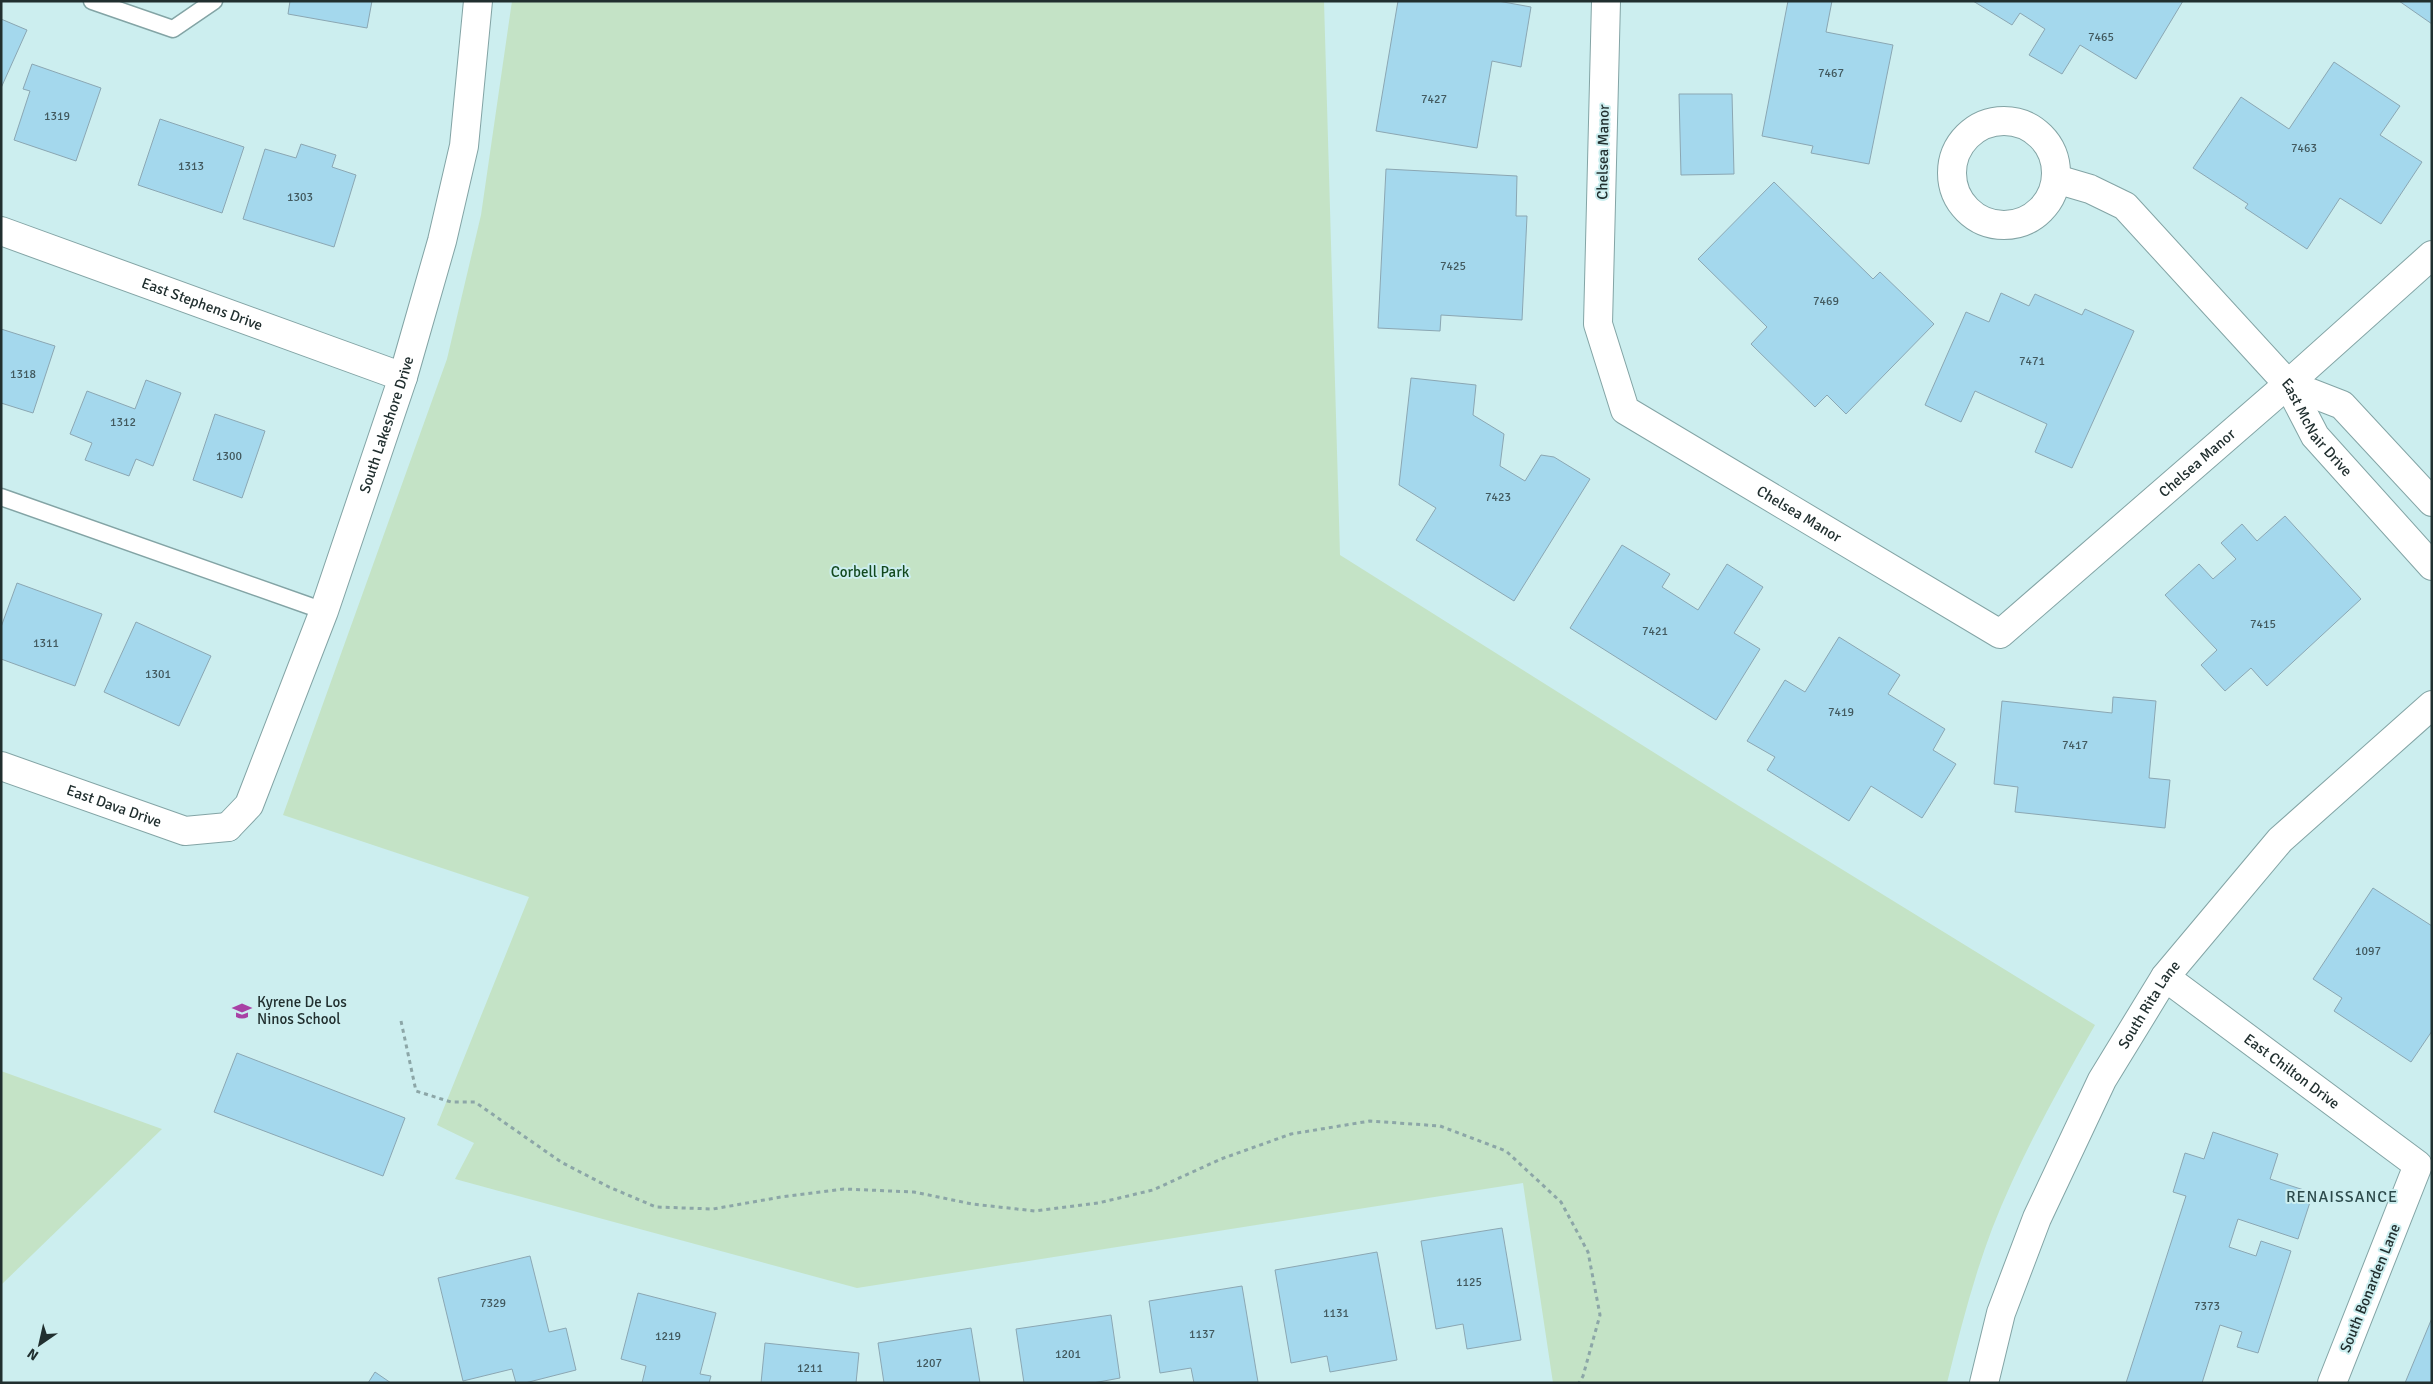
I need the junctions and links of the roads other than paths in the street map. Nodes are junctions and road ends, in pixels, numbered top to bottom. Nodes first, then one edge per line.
1 (92, 1) edge
2 (214, 1) edge
3 (478, 1) edge
4 (1606, 1) edge
5 (2056, 179) dead end
6 (1, 231) edge
7 (2432, 255) edge
8 (403, 378) junction
9 (2288, 384) junction
10 (2423, 493) edge
11 (1, 497) edge
12 (2382, 511) junction
13 (2432, 566) edge
14 (324, 611) junction
15 (2432, 705) edge
16 (1, 766) edge
17 (228, 827) joint
18 (2166, 977) junction
19 (2418, 1165) joint
20 (1984, 1383) edge
21 (2332, 1383) edge

1 - 2 lane
3 - 8 street, South Lakeshore Drive
4 - 9 street, Chelsea Manor
5 - 9 street
6 - 8 street, East Stephens Drive
7 - 9 street, Chelsea Manor
8 - 14 street, South Lakeshore Drive
9 - 10 street, East McNair Drive
9 - 12 street, East McNair Drive
10 - 12 street
11 - 14 lane
12 - 13 street, East McNair Drive
14 - 17 street, South Lakeshore Drive
15 - 18 street, South Rita Lane
16 - 17 street, East Dava Drive
18 - 19 street, East Chilton Drive
18 - 20 street, South Rita Lane
19 - 21 street, South Bonarden Lane

